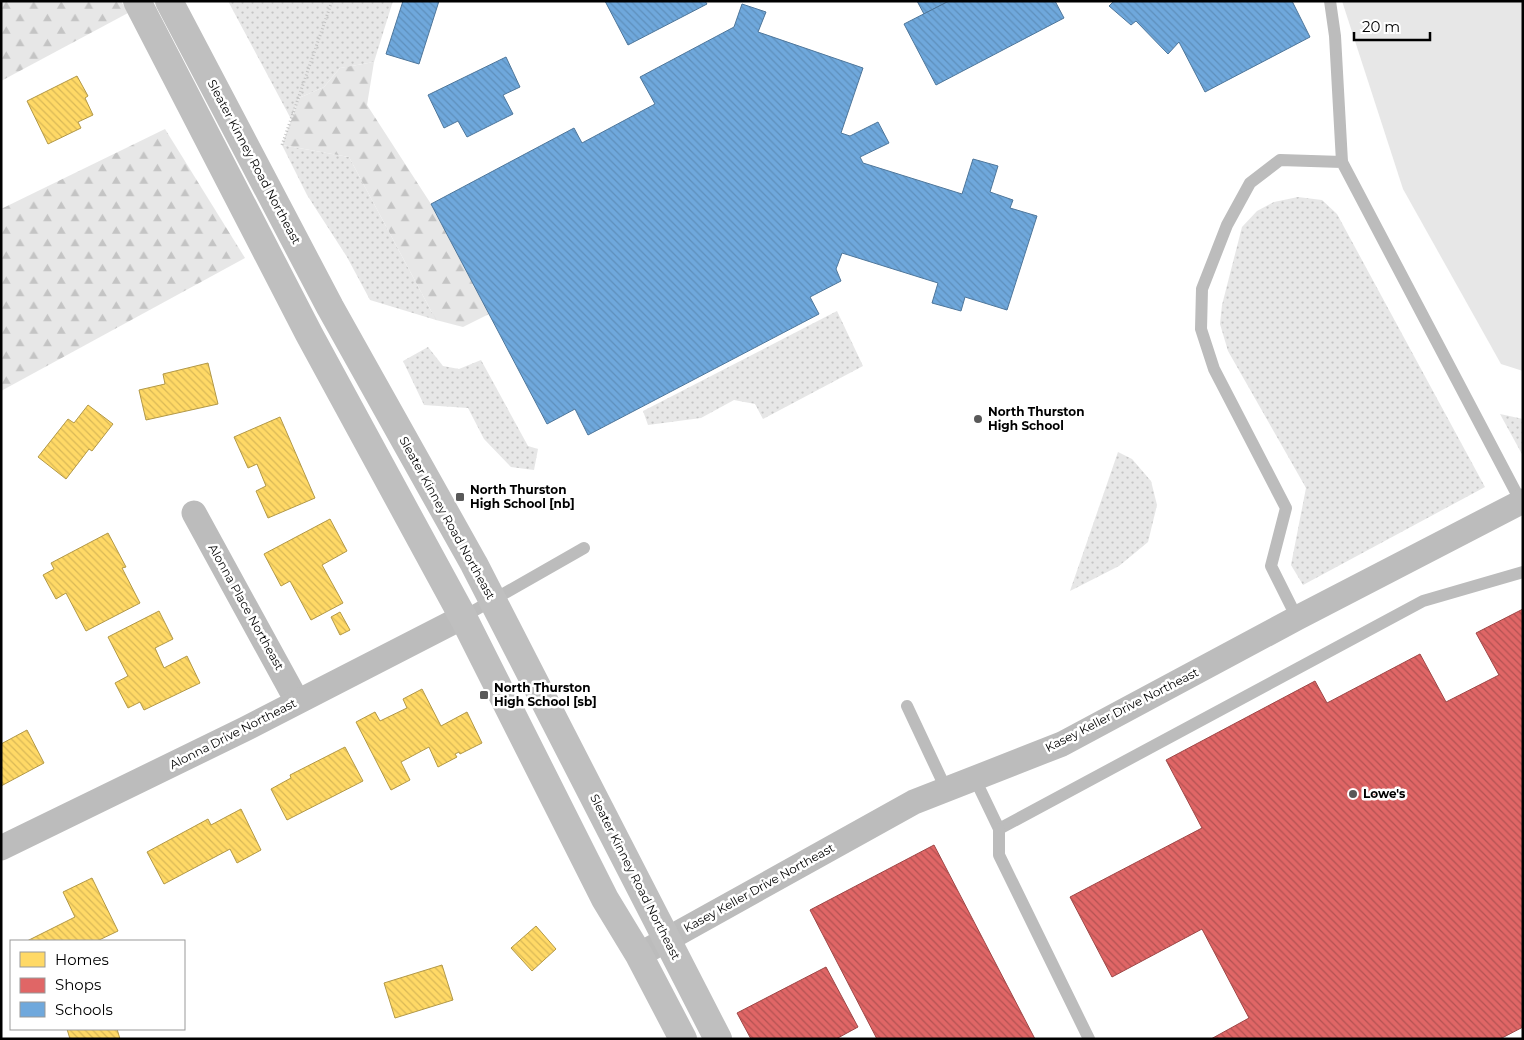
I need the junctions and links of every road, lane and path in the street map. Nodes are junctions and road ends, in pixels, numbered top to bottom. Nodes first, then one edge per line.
1 (137, 1) edge
2 (169, 1) edge
3 (332, 1) edge
4 (1330, 1) edge
5 (282, 145) dead end
6 (1342, 162) junction
7 (1522, 501) edge
8 (194, 513) dead end
9 (584, 548) dead end
10 (1523, 572) edge
11 (493, 600) junction
12 (464, 617) junction
13 (1297, 618) junction
14 (297, 701) junction
15 (907, 706) dead end
16 (975, 779) junction
17 (946, 790) junction
18 (999, 829) junction
19 (1, 848) edge
20 (667, 938) junction
21 (639, 955) junction
22 (683, 1039) edge
23 (718, 1039) edge
24 (1089, 1039) edge

1 - 12 street
2 - 11 street, Sleater Kinney Road Northeast
3 - 5 path
4 - 6 lane
6 - 7 lane
6 - 13 lane
7 - 13 street, Kasey Keller Drive Northeast
8 - 14 street, Alonna Place Northeast
9 - 11 lane
10 - 18 lane
11 - 12 lane
11 - 20 street, Sleater Kinney Road Northeast
12 - 14 street, Alonna Drive Northeast
12 - 21 street
13 - 16 street, Kasey Keller Drive Northeast
14 - 19 street, Alonna Drive Northeast
15 - 17 lane
16 - 17 street, Kasey Keller Drive Northeast
16 - 18 lane
17 - 20 street, Kasey Keller Drive Northeast
18 - 24 lane
20 - 21 street, Kasey Keller Drive Northeast
20 - 23 street, Sleater Kinney Road Northeast
21 - 22 street

